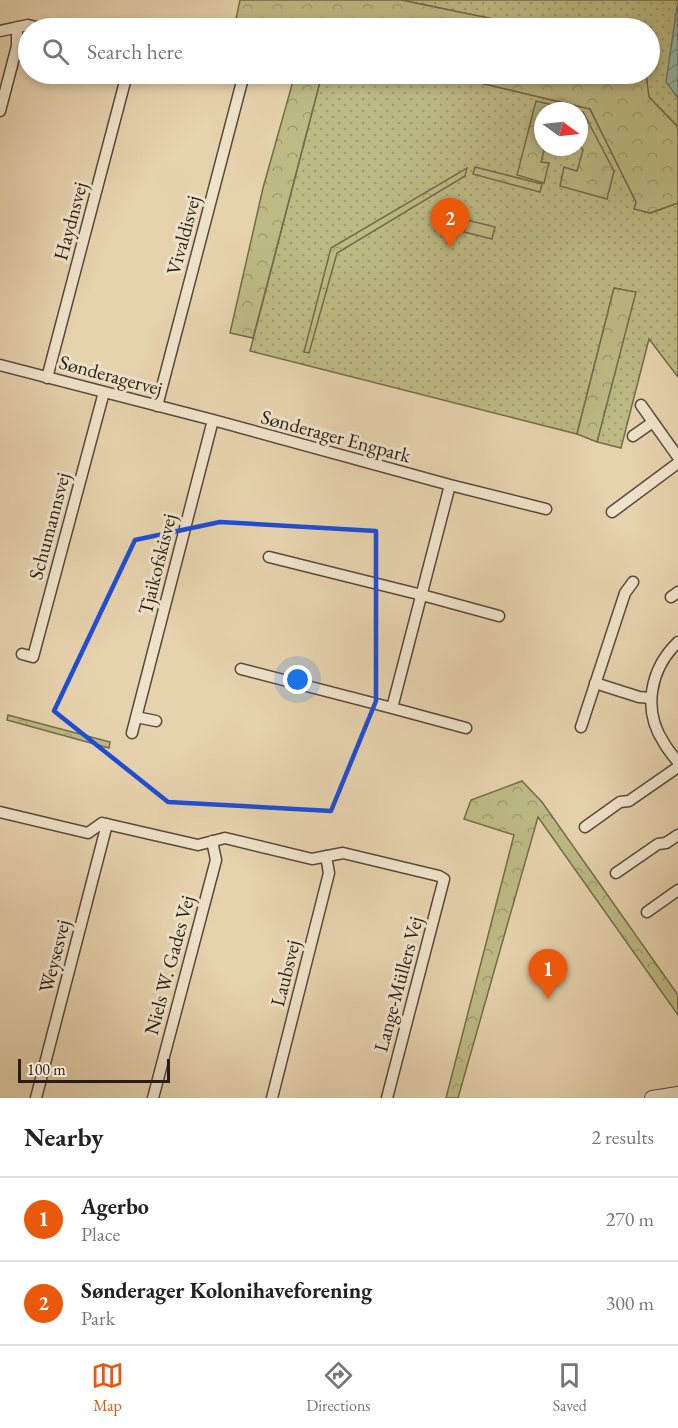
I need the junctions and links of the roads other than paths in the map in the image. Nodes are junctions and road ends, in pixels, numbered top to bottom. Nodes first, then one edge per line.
1 (17, 27) joint
2 (0, 31) edge
3 (124, 84) edge
4 (241, 84) edge
5 (0, 111) edge
6 (0, 365) edge
7 (47, 378) junction
8 (104, 392) junction
9 (641, 405) dead end
10 (157, 406) junction
11 (213, 420) junction
12 (653, 422) junction
13 (633, 436) dead end
14 (678, 457) edge
15 (678, 463) edge
16 (450, 485) junction
17 (546, 509) dead end
18 (612, 512) dead end
19 (269, 557) dead end
20 (633, 582) dead end
21 (422, 595) junction
22 (500, 616) dead end
23 (678, 642) edge
24 (22, 654) dead end
25 (241, 669) dead end
26 (595, 683) junction
27 (650, 698) junction
28 (392, 708) junction
29 (136, 717) junction
30 (156, 721) dead end
31 (581, 727) dead end
32 (466, 728) dead end
33 (132, 733) dead end
34 (678, 762) edge
35 (678, 767) edge
36 (0, 812) edge
37 (107, 824) junction
38 (585, 827) dead end
39 (678, 835) edge
40 (212, 841) junction
41 (326, 856) junction
42 (616, 873) dead end
43 (678, 890) edge
44 (647, 912) dead end
45 (678, 1094) edge
46 (36, 1098) edge
47 (153, 1098) edge
48 (272, 1098) edge
49 (387, 1098) edge
50 (652, 1098) edge

1 - 2 street
1 - 5 street
3 - 7 street, Haydnsvej
4 - 10 street, Vivaldisvej
6 - 7 street, Sønderagervej
7 - 8 street, Sønderagervej
8 - 10 street, Sønderagervej
8 - 24 street, Schumannsvej
9 - 12 street
10 - 11 street, Sønderagervej
11 - 16 street, Sønderager Engpark
11 - 29 street, Tjaikofskisvej
12 - 13 street
12 - 14 street
15 - 18 street
16 - 17 street, Sønderager Engpark
16 - 21 street
19 - 21 street
20 - 26 street
21 - 22 street
21 - 28 street
23 - 27 street
25 - 28 street
26 - 27 street
26 - 31 street
27 - 34 street
28 - 32 street
29 - 30 street
29 - 33 street, Tjaikofskisvej
35 - 38 street
36 - 37 street
37 - 40 street
37 - 46 street, Weysesvej
39 - 42 street
40 - 41 street
40 - 47 street, Niels W. Gades Vej
41 - 48 street, Laubsvej
41 - 49 street, Lange-Müllers Vej
43 - 44 street
45 - 50 street

